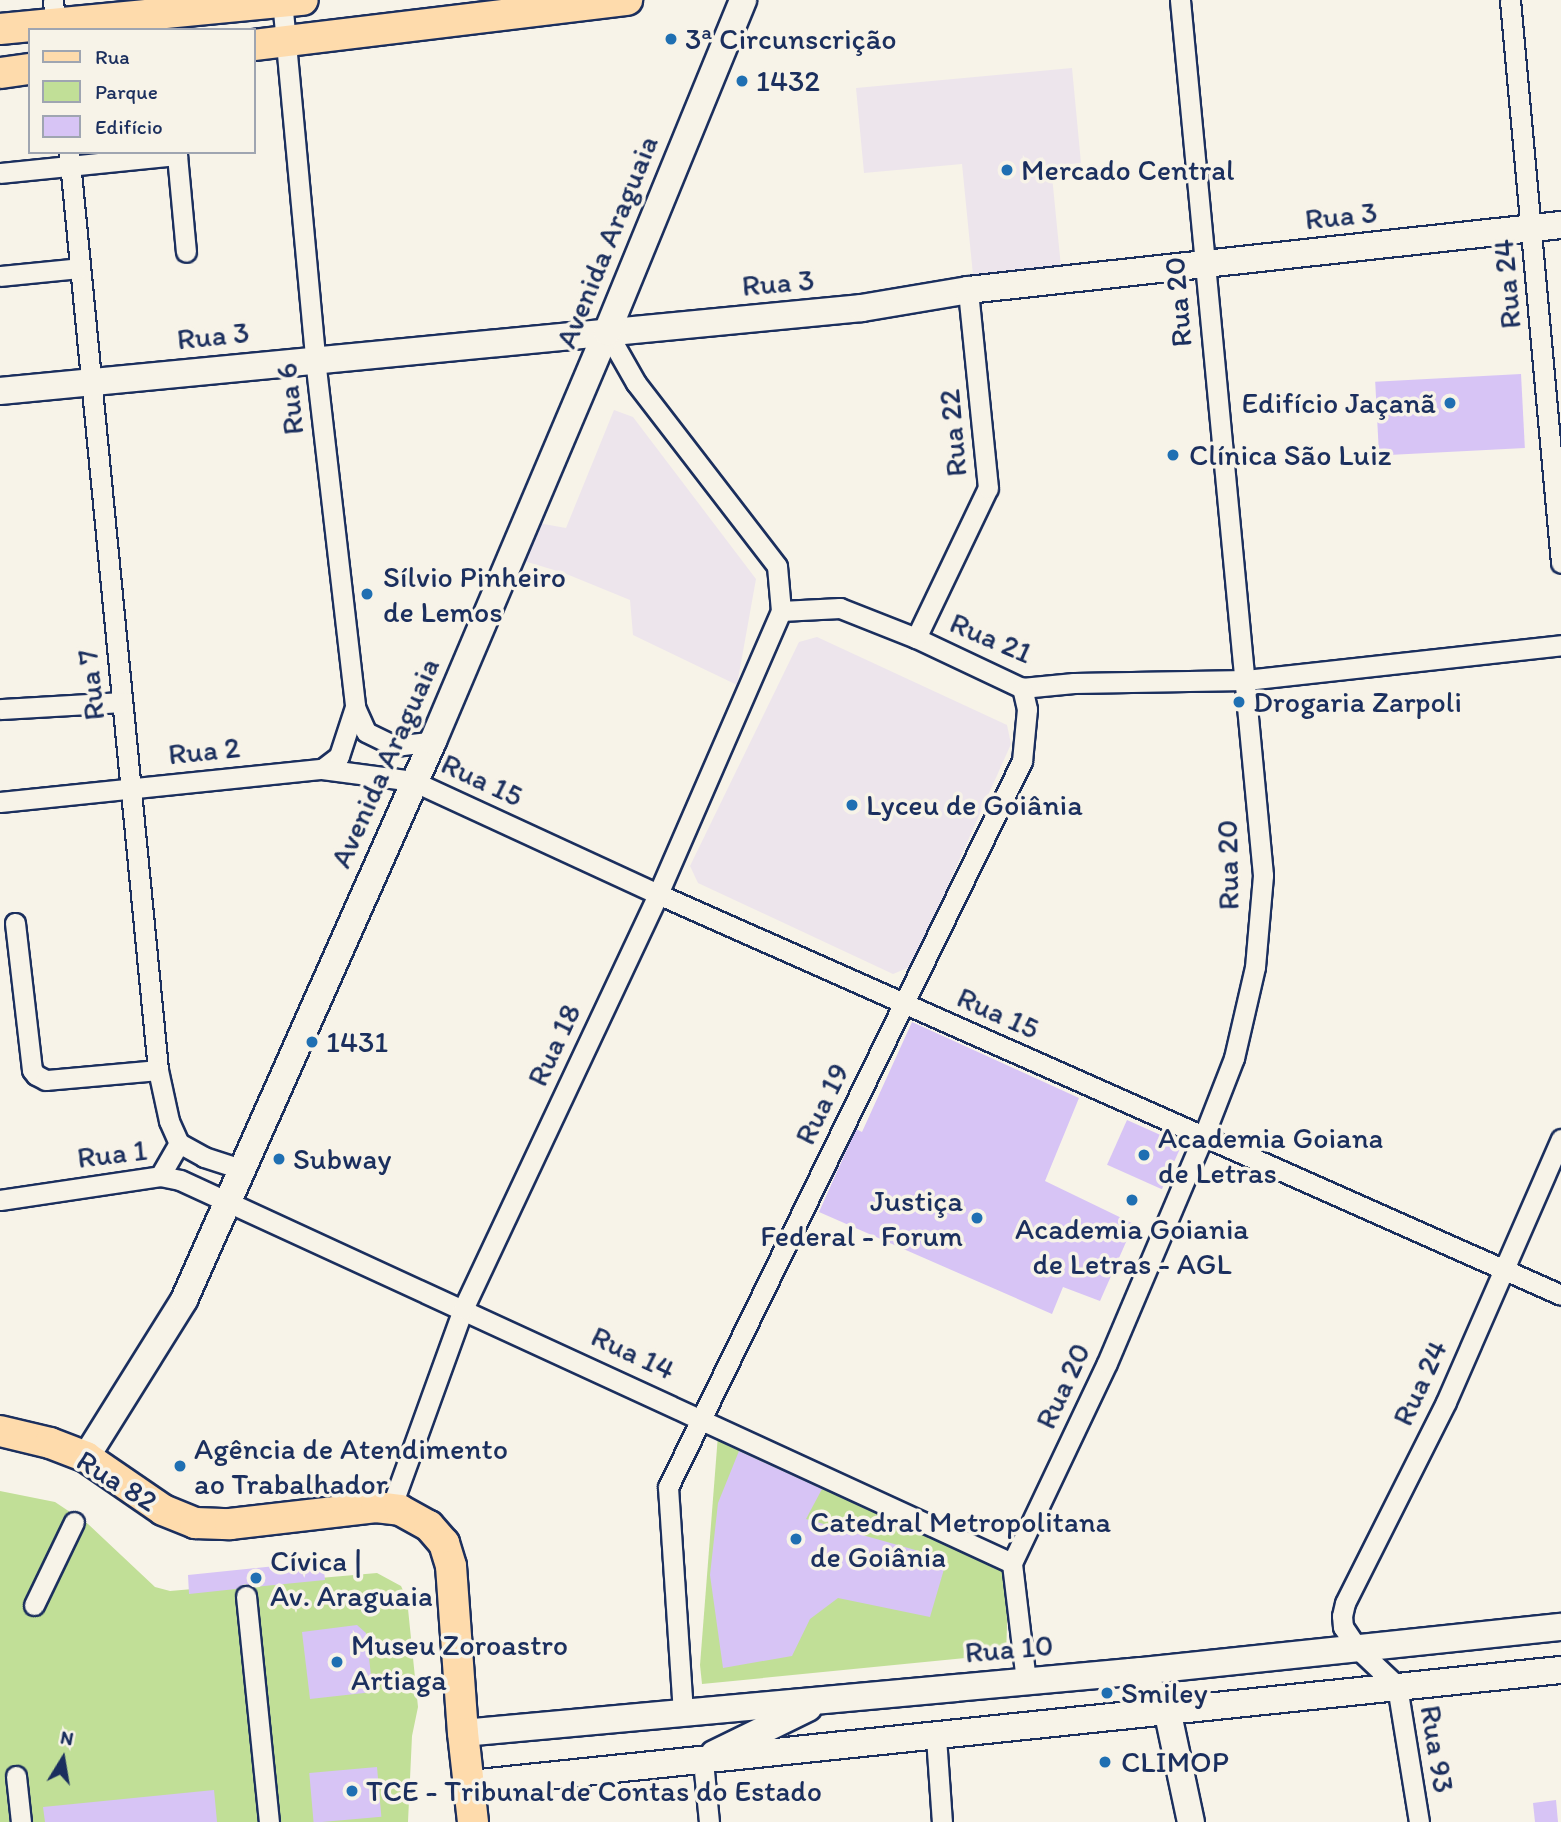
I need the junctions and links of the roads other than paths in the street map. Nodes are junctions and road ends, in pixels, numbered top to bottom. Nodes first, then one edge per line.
1 (627, 0) edge
2 (743, 0) edge
3 (1180, 0) edge
4 (1510, 0) edge
5 (289, 1) edge
6 (54, 12) edge
7 (0, 29) edge
8 (286, 42) junction
9 (256, 45) edge
10 (28, 69) edge
11 (0, 73) edge
12 (70, 160) edge
13 (0, 173) edge
14 (1561, 225) edge
15 (1532, 229) junction
16 (186, 252) dead end
17 (1204, 265) junction
18 (80, 268) junction
19 (0, 276) edge
20 (968, 290) junction
21 (607, 332) junction
22 (315, 359) junction
23 (92, 383) junction
24 (0, 391) edge
25 (1561, 563) edge
26 (781, 611) junction
27 (916, 638) junction
28 (1561, 645) edge
29 (1246, 680) junction
30 (1022, 688) junction
31 (122, 702) junction
32 (355, 707) junction
33 (0, 709) edge
34 (433, 741) junction
35 (322, 769) junction
36 (413, 781) junction
37 (131, 788) junction
38 (0, 802) edge
39 (658, 894) junction
40 (15, 923) dead end
41 (905, 1004) junction
42 (158, 1070) junction
43 (1204, 1135) junction
44 (1561, 1139) edge
45 (179, 1143) junction
46 (241, 1169) junction
47 (160, 1176) junction
48 (0, 1200) edge
49 (227, 1203) junction
50 (1505, 1271) junction
51 (1561, 1296) edge
52 (463, 1309) junction
53 (701, 1418) junction
54 (0, 1431) edge
55 (86, 1457) junction
56 (391, 1508) junction
57 (74, 1522) dead end
58 (1012, 1563) junction
59 (246, 1596) dead end
60 (34, 1605) dead end
61 (1551, 1628) edge
62 (1358, 1649) junction
63 (1561, 1670) edge
64 (1131, 1672) junction
65 (1026, 1681) junction
66 (1424, 1684) junction
67 (1397, 1686) junction
68 (840, 1698) junction
69 (683, 1713) junction
70 (1168, 1714) junction
71 (463, 1733) junction
72 (936, 1737) junction
73 (703, 1761) junction
74 (16, 1776) dead end
75 (470, 1784) junction
76 (21, 1822) edge
77 (269, 1822) edge
78 (473, 1822) edge
79 (709, 1822) edge
80 (942, 1822) edge
81 (1191, 1822) edge
82 (1419, 1822) edge

1 - 8 main road
2 - 21 main road, Avenida Araguaia
3 - 17 street, Rua 20
4 - 15 street, Rua 24
5 - 6 main road
5 - 8 street, Rua 6
6 - 7 main road
8 - 9 main road
8 - 22 street, Rua 6
10 - 11 main road
12 - 13 street
12 - 16 street
12 - 18 street, Rua 7
14 - 15 main road, Rua 3
15 - 17 main road, Rua 3
15 - 25 street, Rua 24
17 - 20 main road, Rua 3
17 - 29 street, Rua 20
18 - 19 street
18 - 23 street, Rua 7
20 - 21 main road, Rua 3
20 - 27 street, Rua 22
21 - 22 main road, Rua 3
21 - 26 street
21 - 34 main road, Avenida Araguaia
22 - 23 main road, Rua 3
22 - 32 street, Rua 6
23 - 24 main road, Rua 3
23 - 31 street, Rua 7
26 - 27 street, Rua 21
26 - 39 street, Rua 18
27 - 30 street, Rua 21
28 - 29 street, Rua 21
29 - 30 street, Rua 21
29 - 43 street, Rua 20
30 - 41 street, Rua 19
31 - 33 street
31 - 37 street, Rua 7
32 - 34 street, Rua 6
32 - 35 street, Rua 6
34 - 36 main road, Avenida Araguaia
35 - 36 street, Rua 2
35 - 37 street, Rua 2
36 - 39 street, Rua 15
36 - 46 main road, Avenida Araguaia
37 - 38 street, Rua 2
37 - 42 street, Rua 7
39 - 41 street, Rua 15
39 - 52 street, Rua 18
40 - 42 street
41 - 43 street, Rua 15
41 - 53 street, Rua 19
42 - 45 street, Rua 7
43 - 50 street, Rua 15
43 - 58 street, Rua 20
44 - 50 street, Rua 24
45 - 46 street
45 - 47 street
46 - 49 main road, Avenida Araguaia
47 - 48 street, Rua 1
47 - 49 street, Rua 1
49 - 52 street, Rua 14
49 - 55 main road, Avenida Araguaia
50 - 51 street, Rua 15
50 - 62 street, Rua 24
52 - 53 street, Rua 14
52 - 56 street, Rua 18
53 - 58 street, Rua 14
53 - 69 street, Rua 19
54 - 55 main road, Rua 82
55 - 56 main road, Rua 82
56 - 71 main road, Rua 82
57 - 60 street
58 - 65 street
59 - 77 street
61 - 62 main road, Rua 10
61 - 66 main road
62 - 64 main road, Rua 10
62 - 67 street
63 - 66 main road
64 - 65 main road, Rua 10
64 - 70 main road
65 - 68 main road, Rua 10
66 - 67 main road
67 - 70 main road
67 - 82 street, Rua 93
68 - 69 main road, Rua 10
68 - 73 main road
69 - 71 main road, Rua 10
70 - 72 main road
70 - 81 main road
71 - 75 main road, Rua 82
72 - 73 main road
72 - 80 street
73 - 75 main road
73 - 79 street
74 - 76 street
75 - 78 main road, Rua 82

